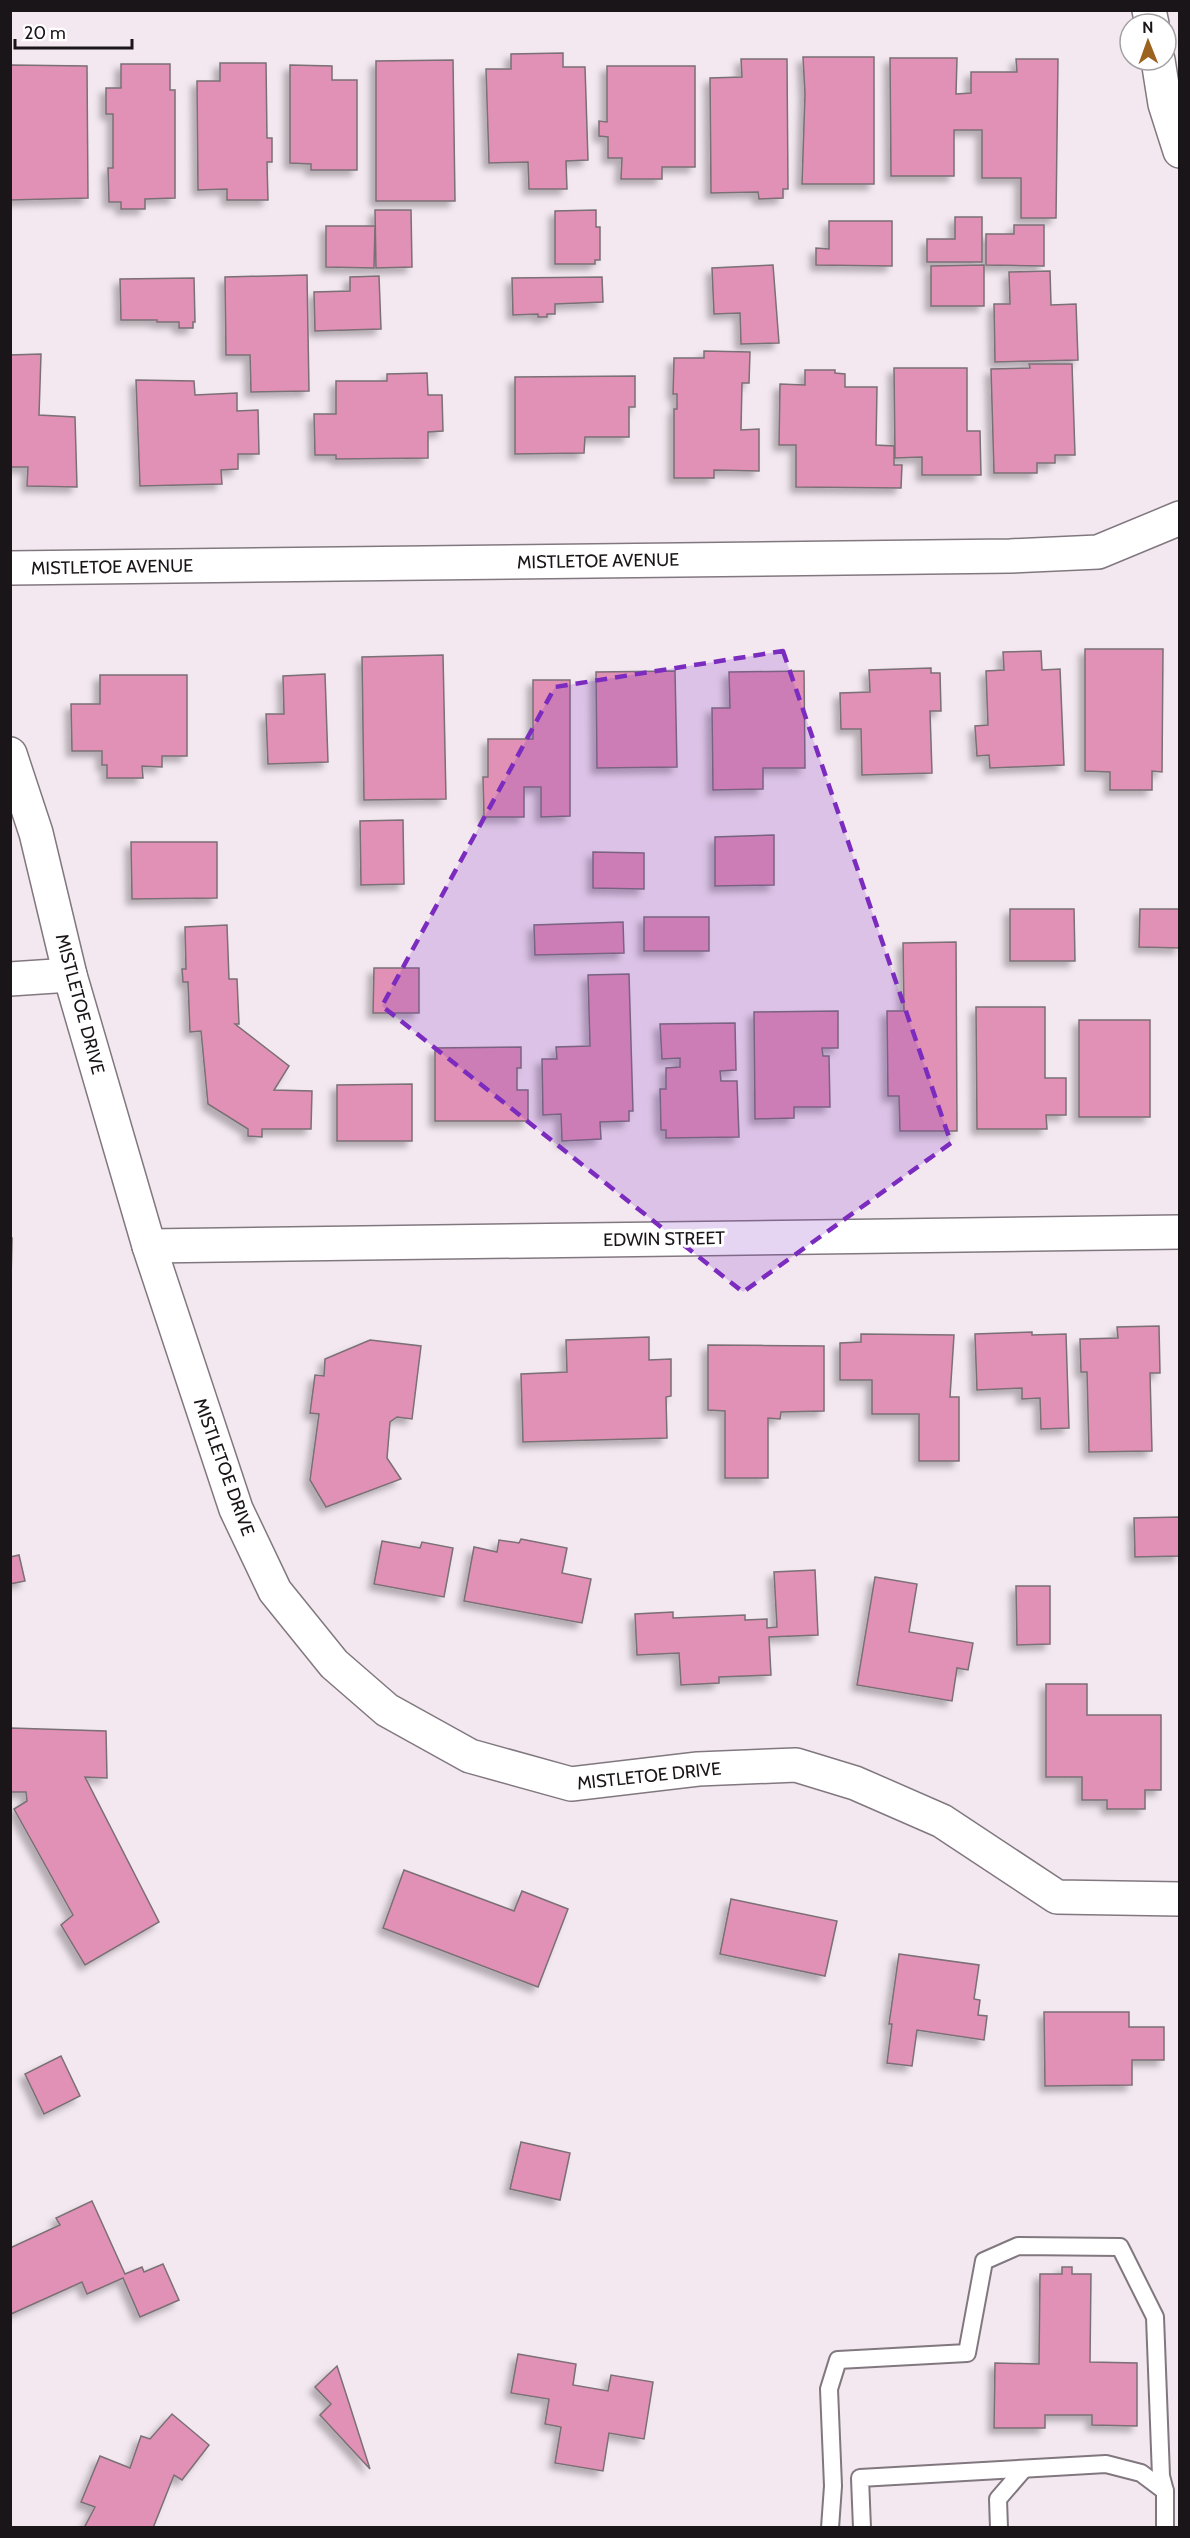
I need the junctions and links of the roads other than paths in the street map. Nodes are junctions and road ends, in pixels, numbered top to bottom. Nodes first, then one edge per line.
1 (1160, 72) edge
2 (1179, 151) edge
3 (1179, 518) edge
4 (10, 568) edge
5 (10, 754) edge
6 (70, 975) junction
7 (10, 979) edge
8 (1179, 1232) edge
9 (149, 1246) junction
10 (1179, 1899) edge
11 (1023, 2470) junction
12 (1165, 2491) junction
13 (830, 2528) edge
14 (862, 2528) edge
15 (999, 2528) edge
16 (1165, 2528) edge

1 - 2 street
3 - 4 street, MISTLETOE AVENUE
5 - 6 street, MISTLETOE DRIVE
6 - 7 street
6 - 9 street, MISTLETOE DRIVE
8 - 9 street, EDWIN STREET
9 - 10 street, MISTLETOE DRIVE
11 - 12 lane
11 - 14 lane
11 - 15 lane
12 - 13 lane
12 - 16 lane

